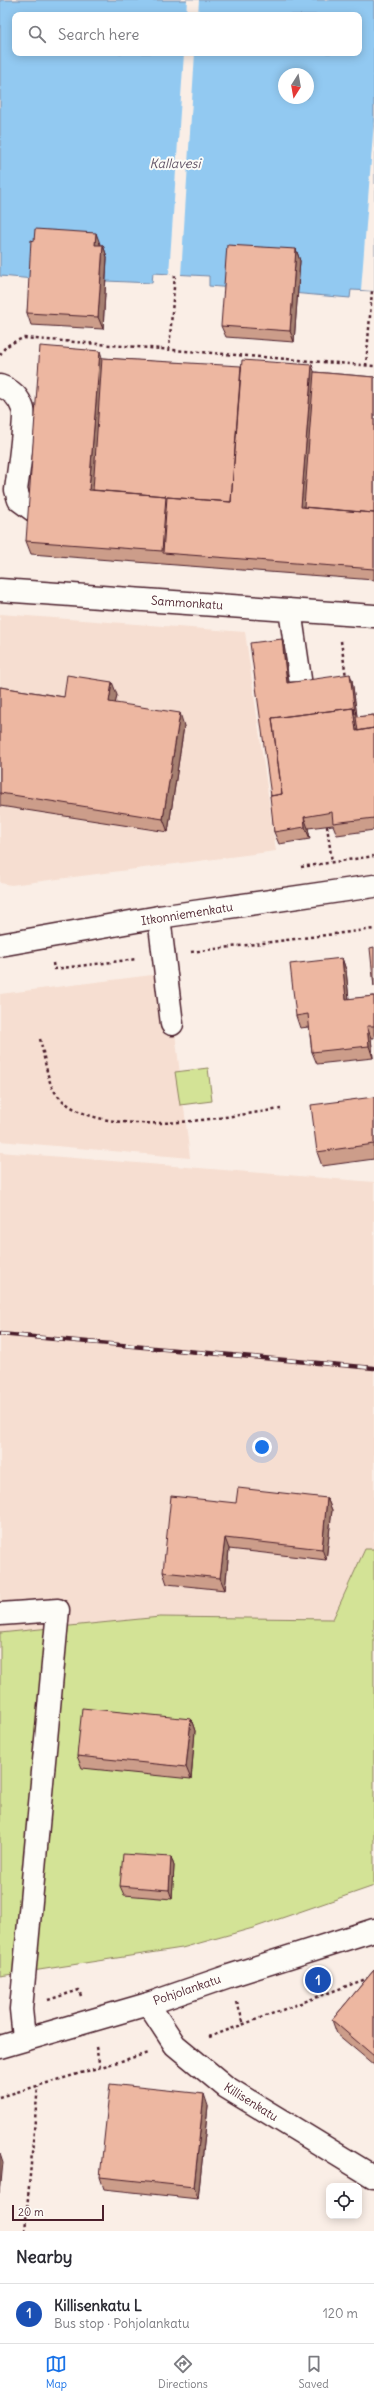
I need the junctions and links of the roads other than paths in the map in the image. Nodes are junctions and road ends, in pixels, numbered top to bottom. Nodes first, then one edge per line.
1 (0, 386) edge
2 (34, 511) edge
3 (0, 590) edge
4 (290, 610) junction
5 (374, 616) edge
6 (301, 686) edge
7 (374, 886) edge
8 (159, 917) junction
9 (0, 945) edge
10 (172, 1024) dead end
11 (0, 1614) edge
12 (374, 1930) edge
13 (148, 2004) junction
14 (24, 2038) junction
15 (0, 2047) edge
16 (374, 2177) edge

1 - 2 main road
3 - 4 main road, Sammonkatu
4 - 5 main road, Sammonkatu
4 - 6 main road
7 - 8 main road, Itkonniemenkatu
8 - 9 main road, Itkonniemenkatu
8 - 10 main road
11 - 14 main road
12 - 13 main road, Pohjolankatu
13 - 14 main road, Pohjolankatu
13 - 16 main road, Killisenkatu
14 - 15 main road, Pohjolankatu

